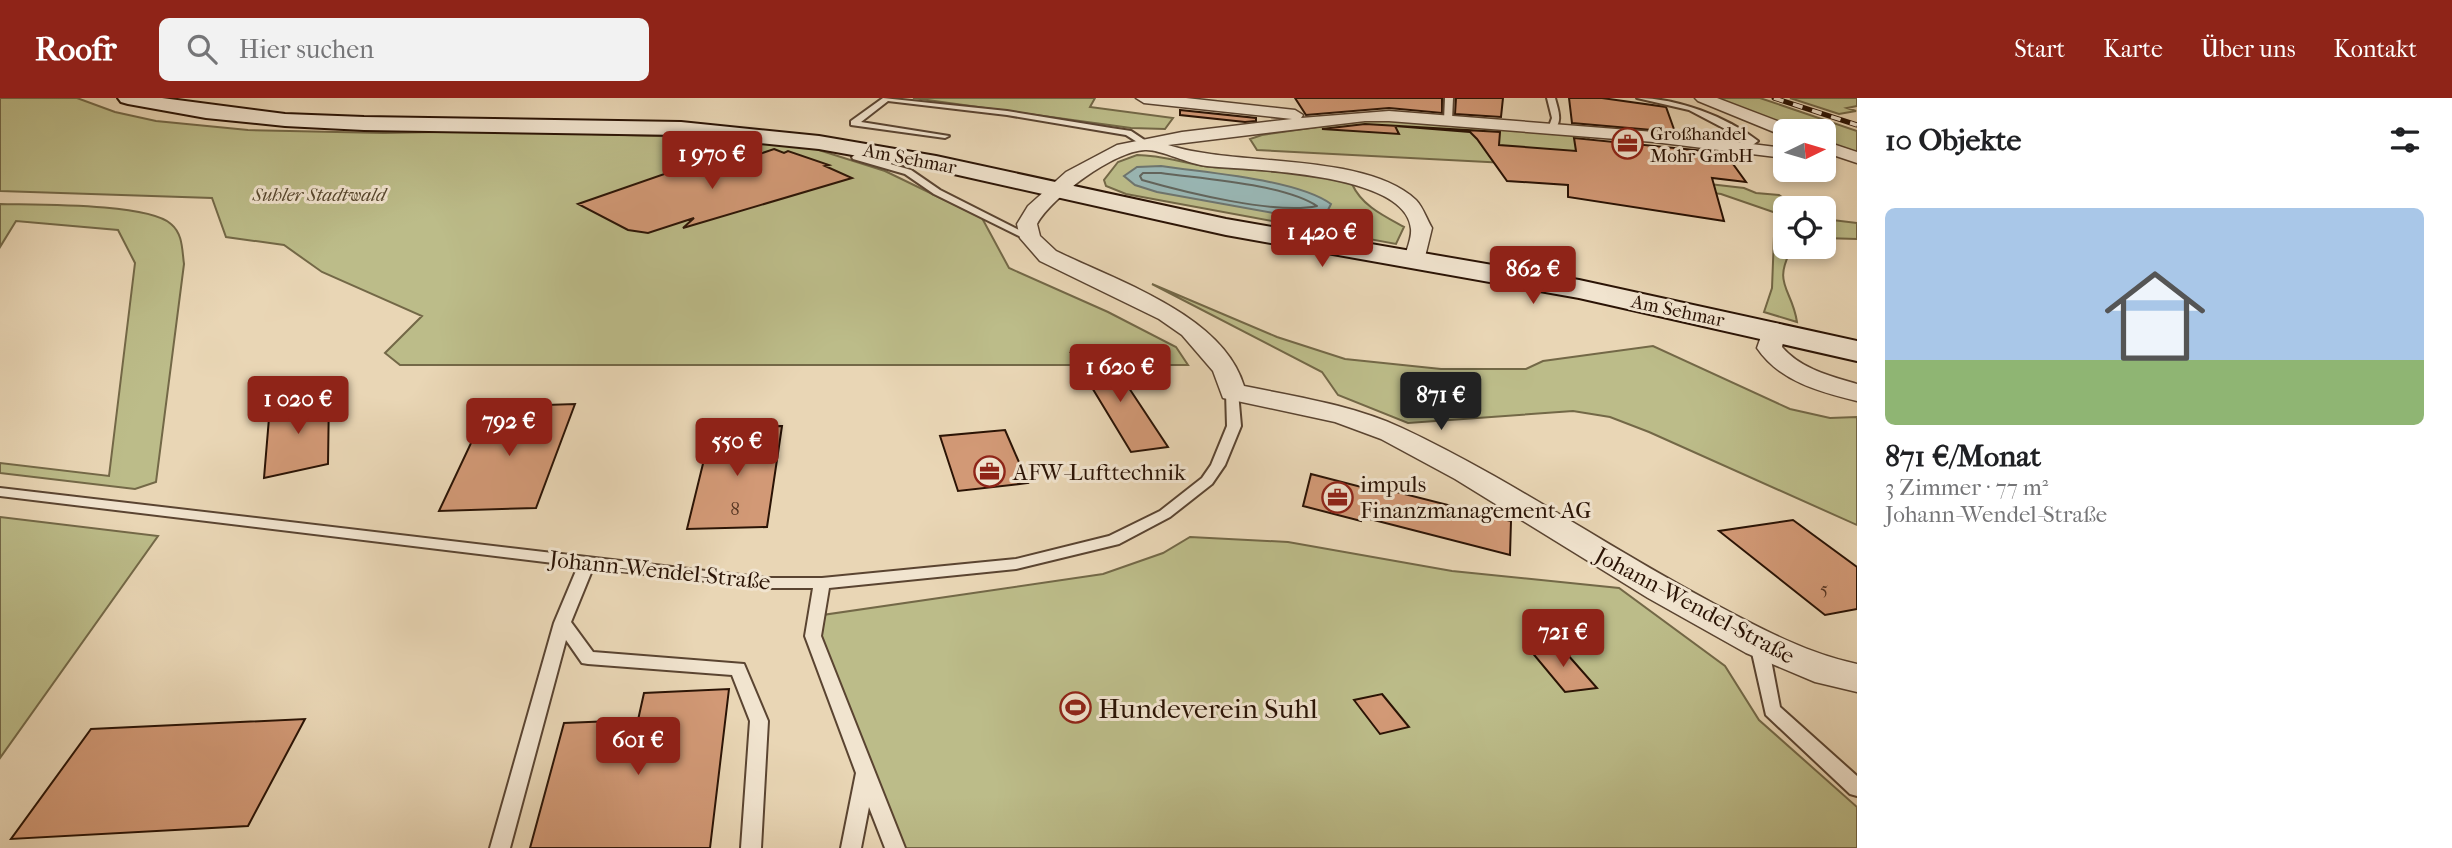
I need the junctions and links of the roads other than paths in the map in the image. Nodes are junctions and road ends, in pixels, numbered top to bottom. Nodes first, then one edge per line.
1 (128, 98) edge
2 (1144, 98) edge
3 (1450, 98) edge
4 (1551, 98) edge
5 (1641, 98) edge
6 (1703, 98) edge
7 (1448, 121) junction
8 (1305, 125) junction
9 (1773, 126) edge
10 (1552, 129) junction
11 (945, 135) dead end
12 (1145, 143) junction
13 (1743, 148) junction
14 (1836, 150) edge
15 (1773, 152) edge
16 (856, 157) dead end
17 (1854, 157) edge
18 (1836, 158) edge
19 (1056, 191) junction
20 (1030, 238) junction
21 (1415, 260) junction
22 (1774, 330) junction
23 (1857, 351) edge
24 (1232, 392) junction
25 (1857, 393) edge
26 (0, 492) edge
27 (588, 562) junction
28 (822, 583) junction
29 (562, 623) junction
30 (1759, 644) junction
31 (1857, 678) edge
32 (866, 771) junction
33 (1857, 788) edge
34 (500, 848) edge
35 (751, 848) edge
36 (851, 848) edge
37 (895, 848) edge

1 - 19 main road, Am Sehmar
2 - 8 street
3 - 7 lane
4 - 10 lane
5 - 13 lane
6 - 9 street
7 - 8 street
7 - 10 street
8 - 12 street
10 - 13 street
11 - 12 lane
12 - 19 street
12 - 21 street
13 - 15 street
14 - 17 street
16 - 20 lane
17 - 18 street
19 - 20 street
19 - 21 main road, Am Sehmar
20 - 24 street, Johann-Wendel-Straße
21 - 22 main road, Am Sehmar
22 - 23 main road, Am Sehmar
22 - 25 street
24 - 28 lane, Johann-Wendel-Straße
24 - 30 street, Johann-Wendel-Straße
26 - 27 lane, Johann-Wendel-Straße
27 - 28 lane, Johann-Wendel-Straße
27 - 29 lane
28 - 32 lane
29 - 34 lane
29 - 35 lane
30 - 31 street, Johann-Wendel-Straße
30 - 33 lane
32 - 36 lane
32 - 37 lane

